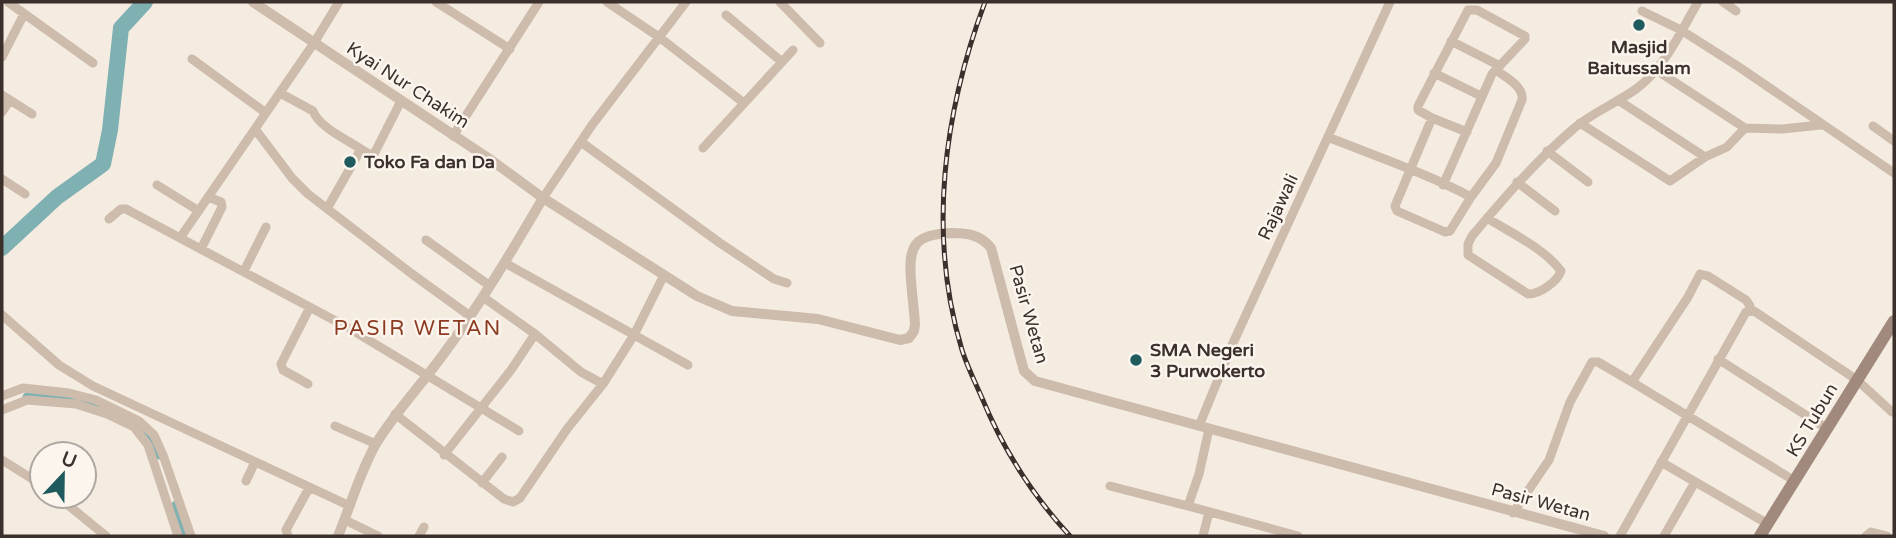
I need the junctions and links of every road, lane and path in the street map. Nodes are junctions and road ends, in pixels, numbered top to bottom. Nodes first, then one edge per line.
1 (8, 2) edge
2 (253, 2) edge
3 (339, 2) edge
4 (539, 2) edge
5 (607, 2) edge
6 (686, 2) edge
7 (780, 2) edge
8 (1390, 2) edge
9 (1698, 2) edge
10 (1723, 2) edge
11 (441, 3) edge
12 (1642, 11) dead end
13 (1736, 11) dead end
14 (24, 14) junction
15 (726, 15) dead end
16 (1681, 30) junction
17 (659, 37) junction
18 (1451, 41) junction
19 (314, 43) junction
20 (820, 43) dead end
21 (510, 50) junction
22 (793, 51) dead end
23 (2, 57) edge
24 (192, 59) dead end
25 (93, 62) dead end
26 (782, 62) junction
27 (1498, 68) junction
28 (1656, 70) junction
29 (1434, 73) junction
30 (279, 93) junction
31 (1481, 96) junction
32 (6, 97) edge
33 (1618, 100) junction
34 (401, 101) junction
35 (744, 103) junction
36 (2, 112) edge
37 (266, 113) junction
38 (32, 114) dead end
39 (1432, 118) junction
40 (1580, 123) junction
41 (1821, 125) junction
42 (1872, 126) dead end
43 (1745, 128) junction
44 (255, 129) junction
45 (1467, 132) junction
46 (453, 136) junction
47 (1328, 136) junction
48 (1894, 141) edge
49 (581, 142) junction
50 (703, 148) dead end
51 (361, 149) junction
52 (1547, 151) junction
53 (1705, 157) junction
54 (1409, 170) junction
55 (1894, 173) edge
56 (2, 179) edge
57 (1517, 182) junction
58 (1588, 182) dead end
59 (1443, 184) junction
60 (157, 185) dead end
61 (25, 194) dead end
62 (208, 197) junction
63 (1471, 197) junction
64 (543, 198) junction
65 (328, 207) junction
66 (199, 211) junction
67 (1555, 211) dead end
68 (1487, 218) junction
69 (108, 219) dead end
70 (265, 227) dead end
71 (180, 238) junction
72 (426, 240) dead end
73 (201, 248) junction
74 (505, 263) junction
75 (244, 271) junction
76 (664, 275) junction
77 (787, 283) dead end
78 (490, 286) junction
79 (483, 297) junction
80 (310, 307) junction
81 (1750, 311) junction
82 (2, 315) edge
83 (470, 316) junction
84 (1894, 321) edge
85 (535, 334) junction
86 (634, 335) junction
87 (1718, 359) junction
88 (688, 365) dead end
89 (428, 376) junction
90 (1857, 380) junction
91 (86, 382) junction
92 (1632, 382) junction
93 (308, 384) dead end
94 (603, 384) junction
95 (2, 396) edge
96 (78, 399) junction
97 (481, 407) junction
98 (2, 410) edge
99 (108, 410) junction
100 (1892, 412) dead end
101 (395, 414) junction
102 (1689, 416) junction
103 (335, 426) dead end
104 (1204, 428) junction
105 (1826, 428) junction
106 (519, 431) dead end
107 (376, 444) junction
108 (444, 455) junction
109 (502, 457) dead end
110 (2, 460) edge
111 (255, 462) junction
112 (1661, 463) junction
113 (28, 476) edge
114 (246, 481) dead end
115 (1795, 481) junction
116 (1695, 482) junction
117 (482, 483) junction
118 (1110, 486) dead end
119 (309, 488) junction
120 (350, 506) junction
121 (1188, 506) junction
122 (74, 510) edge
123 (1209, 512) junction
124 (1513, 513) junction
125 (345, 520) junction
126 (1768, 524) junction
127 (106, 536) edge
128 (178, 536) edge
129 (191, 536) edge
130 (288, 536) edge
131 (338, 536) edge
132 (378, 536) edge
133 (1203, 536) edge
134 (1298, 536) edge
135 (1604, 536) edge
136 (1620, 536) edge
137 (1664, 536) edge
138 (1760, 536) edge
139 (1866, 536) edge
140 (1887, 536) edge

1 - 14 street
2 - 19 street, Kyai Nur Chakim
3 - 19 street
4 - 21 street
5 - 17 street
6 - 17 street
7 - 20 street
8 - 47 street, Rajawali
9 - 16 street
10 - 13 street
11 - 21 street
12 - 16 street
14 - 23 street
14 - 25 street
15 - 26 street
16 - 28 street
16 - 41 street
17 - 35 street
17 - 49 street
18 - 27 street
18 - 27 street
18 - 29 street
19 - 30 street
19 - 34 street, Kyai Nur Chakim
21 - 46 street
22 - 26 street
24 - 37 street
26 - 35 street
27 - 31 street
27 - 63 street
28 - 33 street
28 - 43 street
29 - 31 street
29 - 39 street
30 - 37 street
30 - 51 street
31 - 45 street
32 - 36 street
32 - 38 street
33 - 40 street
33 - 53 street
34 - 46 street, Kyai Nur Chakim
34 - 51 street
35 - 50 street
37 - 44 street
39 - 45 street
39 - 54 street
40 - 52 street
40 - 53 street
41 - 43 street
41 - 55 street
42 - 48 street
43 - 53 street
44 - 62 street
44 - 65 street
45 - 59 street
46 - 64 street, Kyai Nur Chakim
47 - 54 street
47 - 104 street, Rajawali
49 - 64 street
49 - 77 street
51 - 65 street
52 - 57 street
52 - 58 street
54 - 59 street
54 - 63 street
56 - 61 street
57 - 67 street
57 - 68 street
59 - 63 street
60 - 66 street
62 - 66 street
62 - 73 street
64 - 74 street
64 - 76 street, Pasir Wetan
65 - 83 street
66 - 71 street
68 - 68 street
69 - 71 street
70 - 75 street
71 - 73 street
72 - 78 street
73 - 75 street
74 - 78 street
74 - 86 street
75 - 80 street
76 - 86 street
76 - 104 street, Pasir Wetan
78 - 79 street
79 - 83 street
79 - 85 street
80 - 89 street
80 - 93 street
81 - 87 street
81 - 90 street
81 - 92 street
82 - 91 street
83 - 89 street
84 - 90 main road, KS Tubun
85 - 94 street
85 - 97 street
86 - 88 street
86 - 94 street
87 - 102 street
87 - 105 street
89 - 97 street
89 - 101 street
90 - 100 street
90 - 105 main road, KS Tubun
91 - 96 street
91 - 111 street
92 - 102 street
92 - 124 street
94 - 117 street
95 - 96 street
96 - 98 street
96 - 99 street
97 - 106 street
97 - 108 street
99 - 128 street
99 - 129 street
101 - 107 street
101 - 108 street
102 - 112 street
102 - 115 street
103 - 107 street
104 - 121 street, Rajawali
104 - 124 street, Pasir Wetan
105 - 115 main road, KS Tubun
107 - 120 street
108 - 117 street
109 - 117 street
110 - 113 street
111 - 114 street
111 - 119 street
112 - 116 street
112 - 136 street
115 - 126 main road, KS Tubun
116 - 126 street
116 - 137 street
118 - 121 street
119 - 120 street
119 - 130 street
120 - 125 street
121 - 123 street
122 - 127 street
123 - 133 street
123 - 134 street
124 - 135 street, Pasir Wetan
125 - 131 street
125 - 132 street
126 - 138 main road, KS Tubun
139 - 140 street

